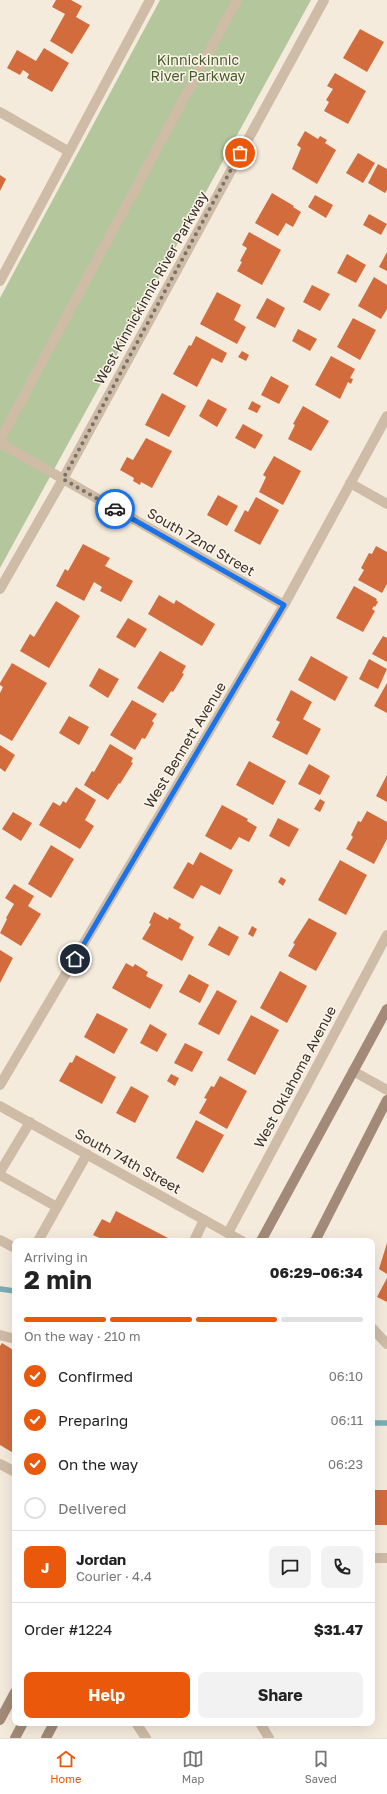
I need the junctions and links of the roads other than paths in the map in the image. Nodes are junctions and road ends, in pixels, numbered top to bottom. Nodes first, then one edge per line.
1 (150, 0) edge
2 (237, 0) edge
3 (324, 0) edge
4 (0, 112) edge
5 (68, 151) junction
6 (0, 282) edge
7 (387, 416) edge
8 (0, 441) edge
9 (63, 479) junction
10 (350, 483) junction
11 (387, 504) edge
12 (0, 589) edge
13 (284, 605) junction
14 (387, 935) edge
15 (387, 1009) edge
16 (353, 1071) junction
17 (0, 1084) edge
18 (387, 1090) edge
19 (387, 1100) edge
20 (0, 1106) edge
21 (30, 1122) junction
22 (87, 1154) junction
23 (0, 1172) edge
24 (0, 1175) edge
25 (57, 1207) junction
26 (204, 1220) junction
27 (228, 1233) junction
28 (40, 1238) edge
29 (195, 1238) edge
30 (237, 1238) edge
31 (263, 1238) edge
32 (317, 1238) edge
33 (0, 1240) edge
34 (12, 1246) edge
35 (375, 1331) edge
36 (0, 1335) edge
37 (12, 1338) edge
38 (387, 1344) edge
39 (0, 1464) edge
40 (12, 1470) edge
41 (375, 1558) edge
42 (387, 1558) edge
43 (12, 1698) edge
44 (0, 1720) edge
45 (21, 1726) edge
46 (52, 1726) edge
47 (138, 1726) edge
48 (262, 1726) edge
49 (15, 1738) edge
50 (46, 1738) edge
51 (146, 1738) edge
52 (269, 1738) edge

1 - 5 street
2 - 8 street
3 - 9 street, West Kinnickinnic River Parkway
4 - 5 street
5 - 6 street
7 - 10 street, West Bennett Avenue
8 - 9 street, South 72nd Street
9 - 12 street, West Kinnickinnic River Parkway
9 - 13 street, South 72nd Street
10 - 11 street
10 - 13 street, West Bennett Avenue
13 - 17 street, West Bennett Avenue
14 - 27 street, West Oklahoma Avenue
15 - 16 main road
16 - 18 street
16 - 31 main road
19 - 32 main road
20 - 21 street, South 74th Street
21 - 22 street, South 74th Street
21 - 23 street
22 - 25 street
22 - 26 street, South 74th Street
24 - 25 street
25 - 28 street
26 - 27 street, South 74th Street
26 - 29 street
27 - 30 street, South 74th Street
33 - 34 street
35 - 38 street
36 - 37 street
39 - 40 street
41 - 42 street
43 - 44 main road
45 - 49 main road
46 - 50 main road
47 - 51 street
48 - 52 street

